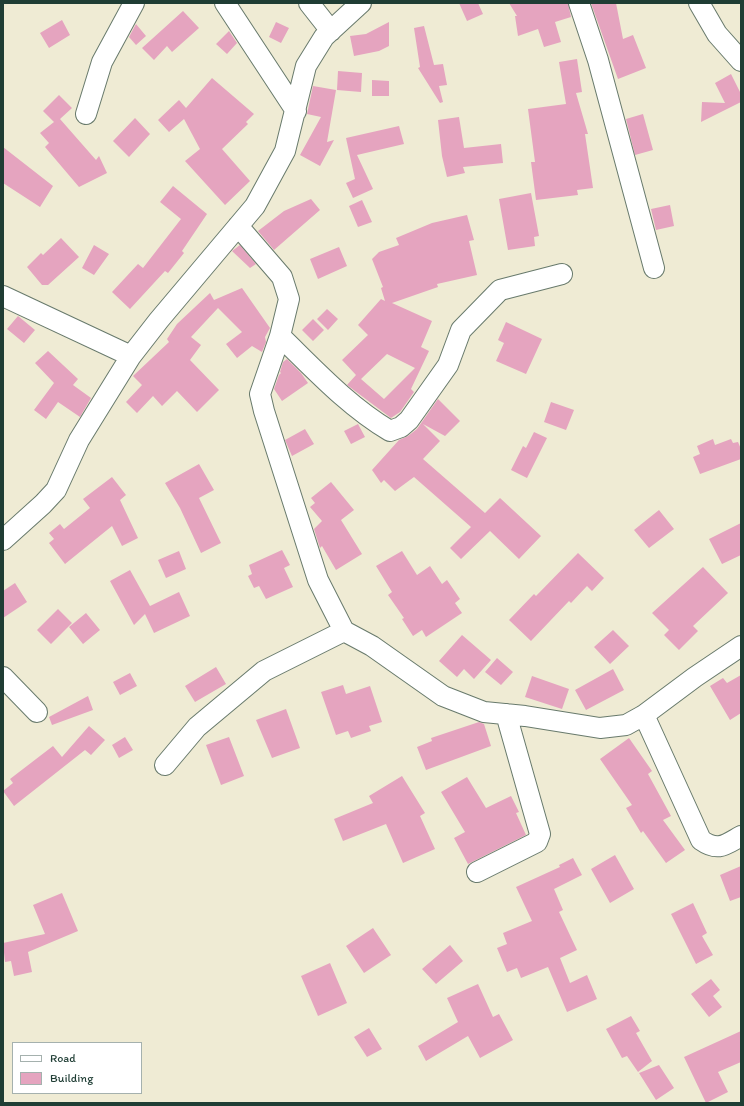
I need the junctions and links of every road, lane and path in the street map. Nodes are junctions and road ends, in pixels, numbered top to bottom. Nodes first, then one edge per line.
1 (134, 3) edge
2 (225, 3) edge
3 (309, 3) edge
4 (361, 3) edge
5 (579, 3) edge
6 (699, 3) edge
7 (331, 31) junction
8 (741, 61) edge
9 (296, 111) junction
10 (86, 114) dead end
11 (238, 226) junction
12 (654, 268) dead end
13 (562, 274) dead end
14 (3, 296) edge
15 (280, 336) junction
16 (131, 356) junction
17 (3, 540) edge
18 (344, 631) junction
19 (741, 646) edge
20 (3, 678) edge
21 (37, 712) dead end
22 (506, 714) junction
23 (644, 715) junction
24 (165, 765) dead end
25 (741, 836) edge
26 (477, 872) dead end

1 - 10 street
2 - 9 street
3 - 7 street
4 - 7 street
5 - 12 street
6 - 8 street
7 - 9 street
9 - 11 street
11 - 15 street
11 - 16 street
13 - 15 street
14 - 16 street
15 - 18 street
16 - 17 street
18 - 22 street
18 - 24 street
19 - 23 street
20 - 21 street
22 - 23 street
22 - 26 street
23 - 25 street

